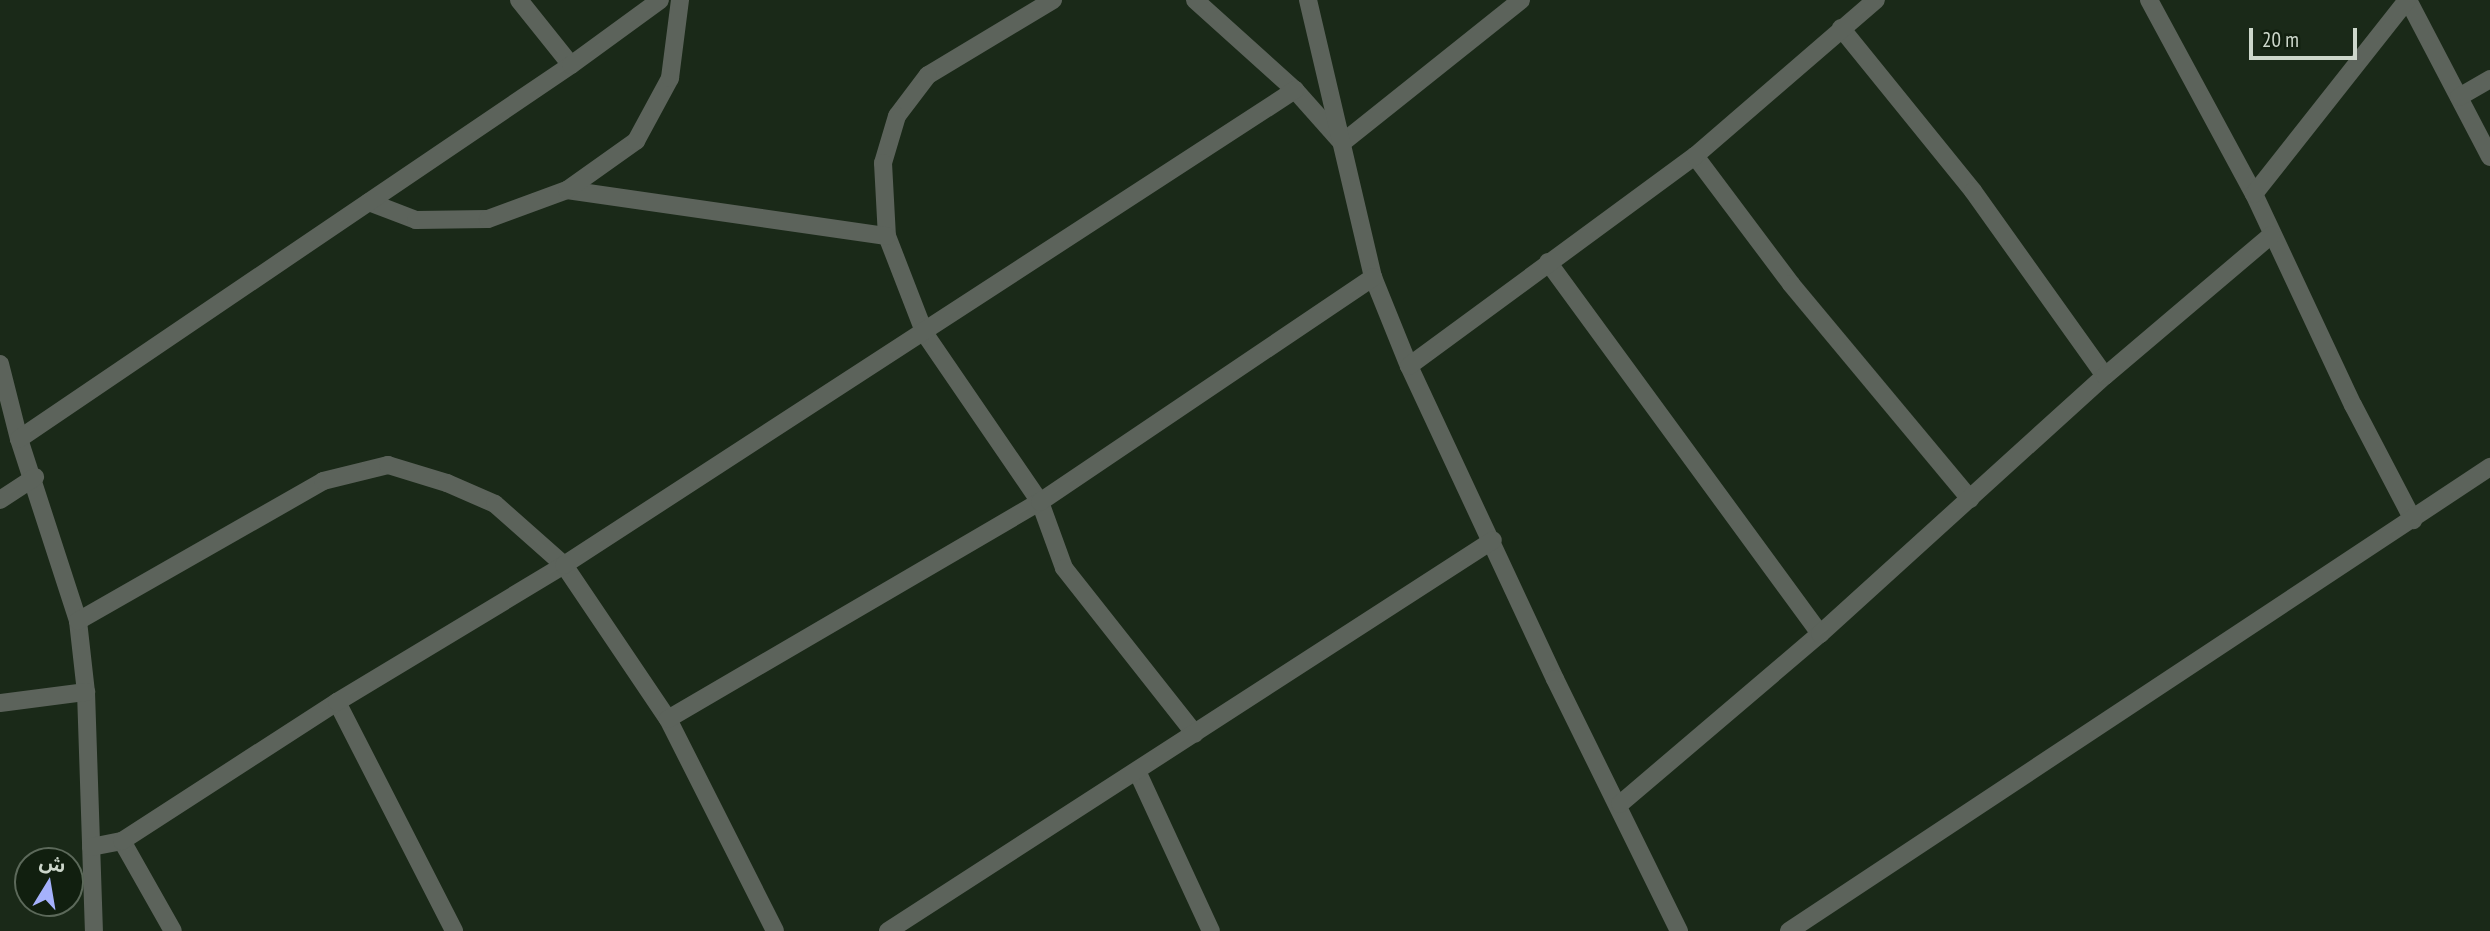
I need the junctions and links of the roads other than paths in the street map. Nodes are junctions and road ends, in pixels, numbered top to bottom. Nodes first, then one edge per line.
1 (519, 0) edge
2 (660, 0) edge
3 (680, 0) edge
4 (1053, 0) edge
5 (1195, 0) edge
6 (1308, 0) edge
7 (1521, 0) edge
8 (1876, 0) edge
9 (2149, 0) edge
10 (2407, 0) edge
11 (1841, 28) junction
12 (571, 65) junction
13 (2490, 79) edge
14 (1295, 90) junction
15 (2459, 97) junction
16 (1342, 144) junction
17 (1695, 156) junction
18 (2490, 157) edge
19 (567, 190) junction
20 (2254, 194) junction
21 (369, 202) junction
22 (2271, 235) junction
23 (887, 236) junction
24 (1548, 262) junction
25 (1373, 277) junction
26 (925, 334) junction
27 (0, 364) edge
28 (1409, 366) junction
29 (2105, 376) junction
30 (19, 439) junction
31 (2490, 467) edge
32 (35, 477) junction
33 (1970, 499) junction
34 (0, 500) edge
35 (1040, 502) junction
36 (2413, 520) junction
37 (1493, 540) junction
38 (564, 565) junction
39 (78, 621) junction
40 (1820, 634) junction
41 (86, 691) junction
42 (337, 702) junction
43 (0, 703) edge
44 (668, 719) junction
45 (1195, 734) junction
46 (1137, 771) junction
47 (1620, 804) junction
48 (122, 841) junction
49 (91, 848) junction
50 (94, 931) edge
51 (173, 931) edge
52 (454, 931) edge
53 (775, 931) edge
54 (888, 931) edge
55 (1211, 931) edge
56 (1679, 931) edge
57 (1788, 931) edge

1 - 12 street
2 - 12 street
3 - 19 street
4 - 23 street
5 - 14 street
6 - 16 street
7 - 16 street
8 - 11 street
9 - 20 street
10 - 15 street
10 - 20 street
11 - 17 street
11 - 29 street
12 - 21 street
13 - 15 street
14 - 16 street
14 - 26 street
15 - 18 street
16 - 25 street
17 - 24 street
17 - 33 street
19 - 21 street
19 - 23 street
20 - 22 street
21 - 30 street
22 - 29 street
22 - 36 street
23 - 26 street
24 - 28 street
24 - 40 street
25 - 28 street
25 - 35 street
26 - 35 street
26 - 38 street
27 - 30 street
28 - 37 street
29 - 33 street
30 - 32 street
31 - 36 street
32 - 34 street
32 - 39 street
33 - 40 street
35 - 44 street
35 - 45 street
36 - 57 street
37 - 45 street
37 - 47 street
38 - 39 street
38 - 42 street
38 - 44 street
39 - 41 street
40 - 47 street
41 - 43 street
41 - 49 street
42 - 48 street
42 - 52 street
44 - 53 street
45 - 46 street
46 - 54 street
46 - 55 street
47 - 56 street
48 - 49 street
48 - 51 street
49 - 50 street

